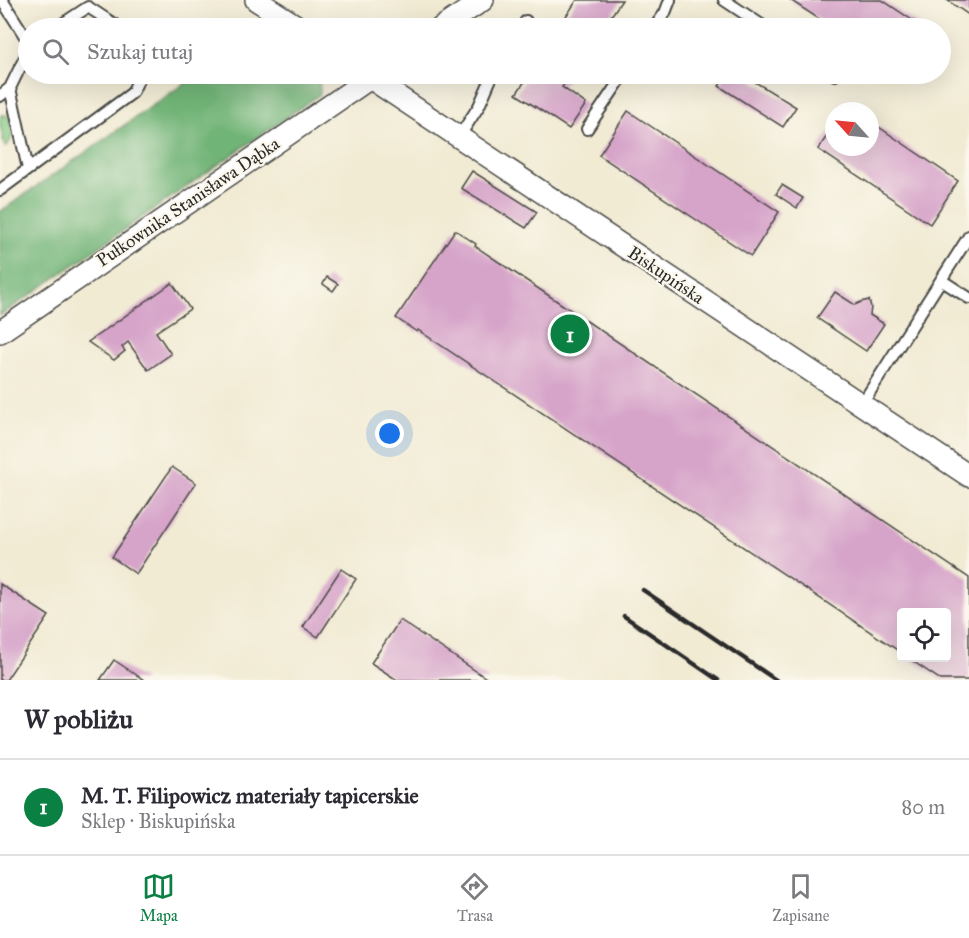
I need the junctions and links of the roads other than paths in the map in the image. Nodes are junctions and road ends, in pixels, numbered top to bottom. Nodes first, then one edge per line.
1 (256, 0) edge
2 (483, 0) edge
3 (670, 0) edge
4 (724, 0) edge
5 (3, 8) edge
6 (71, 18) edge
7 (105, 18) edge
8 (284, 18) edge
9 (456, 18) edge
10 (661, 18) edge
11 (751, 18) edge
12 (18, 28) edge
13 (18, 72) edge
14 (136, 84) edge
15 (357, 84) edge
16 (383, 84) edge
17 (489, 84) edge
18 (617, 84) edge
19 (10, 88) junction
20 (0, 96) edge
21 (586, 129) dead end
22 (459, 137) junction
23 (28, 169) junction
24 (0, 190) edge
25 (969, 236) edge
26 (941, 280) junction
27 (969, 298) edge
28 (0, 332) edge
29 (862, 405) junction
30 (969, 476) edge

1 - 8 street
2 - 9 street
3 - 10 lane
4 - 11 lane
5 - 12 lane
6 - 7 lane
13 - 19 lane
14 - 23 lane
15 - 28 street, Pułkownika Stanisława Dąbka
16 - 22 street, Biskupińska
17 - 22 lane
18 - 21 lane
19 - 20 lane
19 - 23 lane
22 - 29 street, Biskupińska
23 - 24 lane
25 - 26 lane
26 - 27 lane
26 - 29 lane
29 - 30 street, Biskupińska

